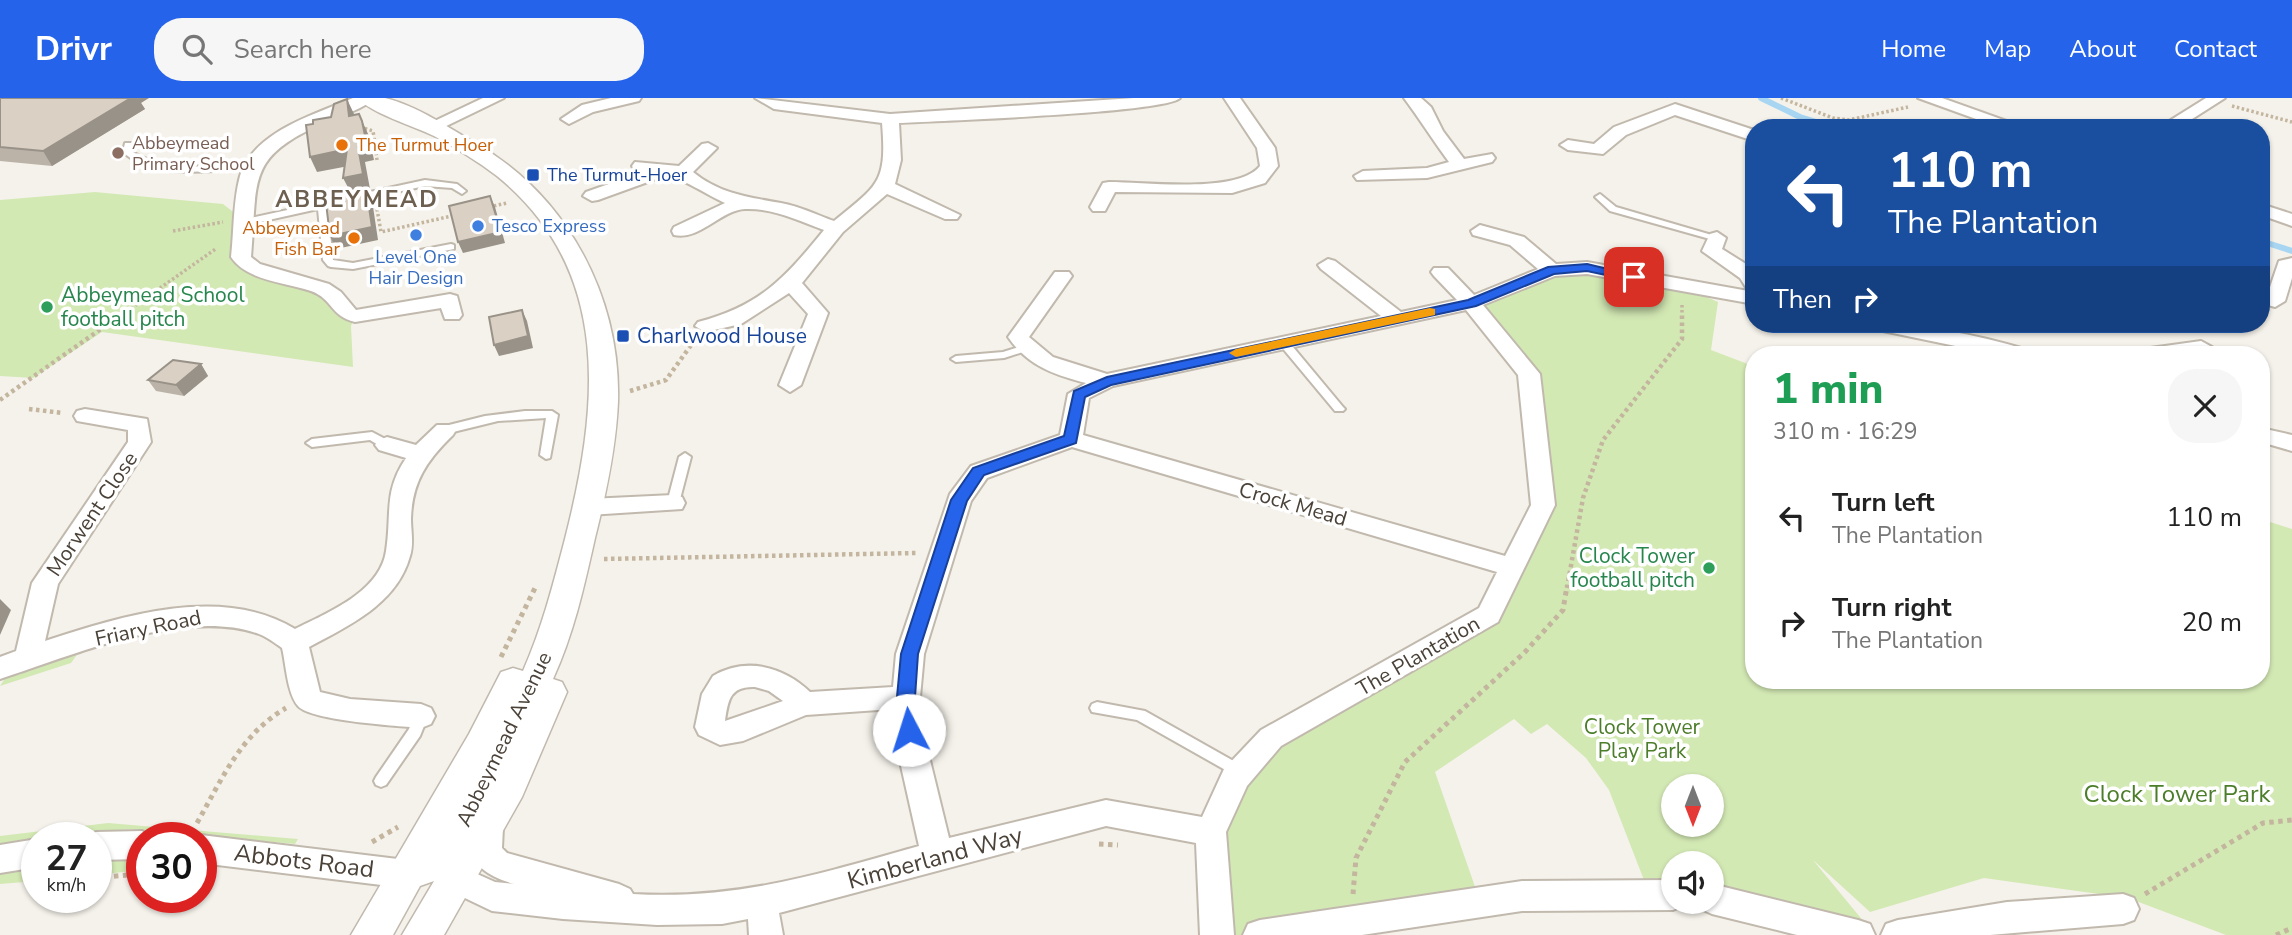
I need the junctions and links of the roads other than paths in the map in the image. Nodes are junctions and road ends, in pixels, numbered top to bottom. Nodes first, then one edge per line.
1 (367, 98) edge
2 (496, 98) edge
3 (633, 98) edge
4 (763, 98) edge
5 (1172, 98) edge
6 (1232, 98) edge
7 (1412, 98) edge
8 (1658, 100) dead end
9 (1931, 100) edge
10 (2216, 100) edge
11 (1124, 101) edge
12 (972, 106) edge
13 (1675, 109) junction
14 (569, 119) dead end
15 (890, 119) junction
16 (1988, 119) edge
17 (2182, 119) edge
18 (432, 126) junction
19 (1745, 133) edge
20 (128, 145) dead end
21 (1568, 145) dead end
22 (708, 148) dead end
23 (1486, 158) dead end
24 (253, 165) junction
25 (1460, 165) junction
26 (641, 166) dead end
27 (661, 171) junction
28 (683, 172) junction
29 (1363, 176) dead end
30 (887, 187) junction
31 (462, 191) dead end
32 (592, 196) dead end
33 (1600, 197) dead end
34 (740, 203) junction
35 (322, 206) junction
36 (1098, 207) dead end
37 (2270, 212) edge
38 (951, 215) dead end
39 (2292, 220) edge
40 (236, 221) junction
41 (836, 228) junction
42 (681, 231) dead end
43 (1480, 231) dead end
44 (1717, 238) joint
45 (451, 247) dead end
46 (2292, 264) edge
47 (1328, 265) dead end
48 (1552, 270) junction
49 (1441, 272) dead end
50 (1745, 272) edge
51 (1062, 276) dead end
52 (791, 283) junction
53 (2270, 295) edge
54 (1745, 296) edge
55 (450, 299) dead end
56 (2270, 300) edge
57 (1471, 303) junction
58 (2292, 314) edge
59 (1397, 318) junction
60 (705, 326) road end
61 (1989, 334) edge
62 (1284, 343) junction
63 (2007, 346) edge
64 (1025, 348) junction
65 (956, 359) dead end
66 (1107, 381) junction
67 (790, 385) dead end
68 (1339, 409) dead end
69 (85, 416) road end
70 (445, 430) joint
71 (2270, 437) edge
72 (1071, 439) junction
73 (312, 443) dead end
74 (2292, 443) edge
75 (387, 445) joint
76 (419, 454) junction
77 (546, 455) dead end
78 (685, 457) dead end
79 (673, 503) joint
80 (589, 507) junction
81 (1514, 568) junction
82 (572, 570) junction
83 (294, 642) junction
84 (27, 657) junction
85 (0, 668) edge
86 (906, 697) junction
87 (804, 704) dead end
88 (1097, 708) dead end
89 (421, 716) joint
90 (1241, 772) junction
91 (381, 781) dead end
92 (488, 827) junction
93 (1211, 832) junction
94 (217, 839) edge
95 (937, 855) junction
96 (21, 856) edge
97 (0, 859) edge
98 (510, 869) junction
99 (406, 874) junction
100 (457, 879) junction
101 (1661, 895) edge
102 (492, 896) junction
103 (1724, 902) edge
104 (2123, 909) road end
105 (657, 910) junction
106 (764, 919) edge
107 (2013, 926) edge
108 (425, 931) edge
109 (371, 935) edge
110 (1217, 935) edge
111 (1260, 935) edge
112 (1858, 935) edge
113 (1898, 935) edge

1 - 18 street, Abbeymead Avenue
1 - 24 street
2 - 18 street
3 - 14 street
4 - 15 street
5 - 11 street
6 - 36 street
7 - 25 street
8 - 13 street
9 - 16 street
10 - 17 street
11 - 12 street
12 - 15 street
13 - 19 street
13 - 21 street
15 - 30 street
18 - 80 street, Abbeymead Avenue
20 - 24 lane
22 - 28 street
23 - 25 street
24 - 40 street
25 - 29 street
26 - 27 street
27 - 28 street
27 - 32 street
28 - 34 street
30 - 38 street
30 - 41 street
31 - 35 lane
33 - 44 lane
34 - 41 street
34 - 42 street
35 - 40 lane
35 - 45 lane
37 - 39 street
40 - 55 street
41 - 52 street
43 - 48 street
44 - 50 street
46 - 53 street
47 - 59 street
48 - 54 street
48 - 57 street
49 - 57 street, The Plantation
51 - 64 street
52 - 60 street
52 - 67 street
56 - 58 street
57 - 59 street
57 - 81 street, The Plantation
59 - 62 street
61 - 63 street
62 - 66 street
62 - 68 lane
64 - 65 lane
64 - 66 street
66 - 72 street
69 - 84 street, Morwent Close
70 - 76 street
70 - 77 lane
71 - 74 street
72 - 81 street, Crock Mead
72 - 86 street
73 - 75 lane
75 - 76 street
76 - 83 street
78 - 79 lane
79 - 80 street
80 - 82 street, Abbeymead Avenue
81 - 90 street, The Plantation
82 - 92 street, Abbeymead Avenue
82 - 99 street, Abbeymead Avenue
83 - 84 street, Friary Road
83 - 89 street
84 - 85 street, Friary Road
86 - 87 street
86 - 95 street
88 - 90 lane
89 - 91 lane
90 - 93 street, The Plantation
92 - 98 street, Kimberland Way
92 - 100 street, Abbeymead Avenue
93 - 95 street, Kimberland Way
93 - 110 street, The Plantation
94 - 99 street, Abbots Road
95 - 106 street, Kimberland Way
96 - 97 street
98 - 100 street, Kimberland Way
98 - 105 street, Kimberland Way
99 - 100 street
99 - 109 street
100 - 102 street, Kimberland Way
100 - 108 street, Abbeymead Avenue
101 - 111 street
102 - 105 street, Kimberland Way
102 - 108 street
103 - 112 street
104 - 107 street
105 - 106 street, Kimberland Way
107 - 113 street

